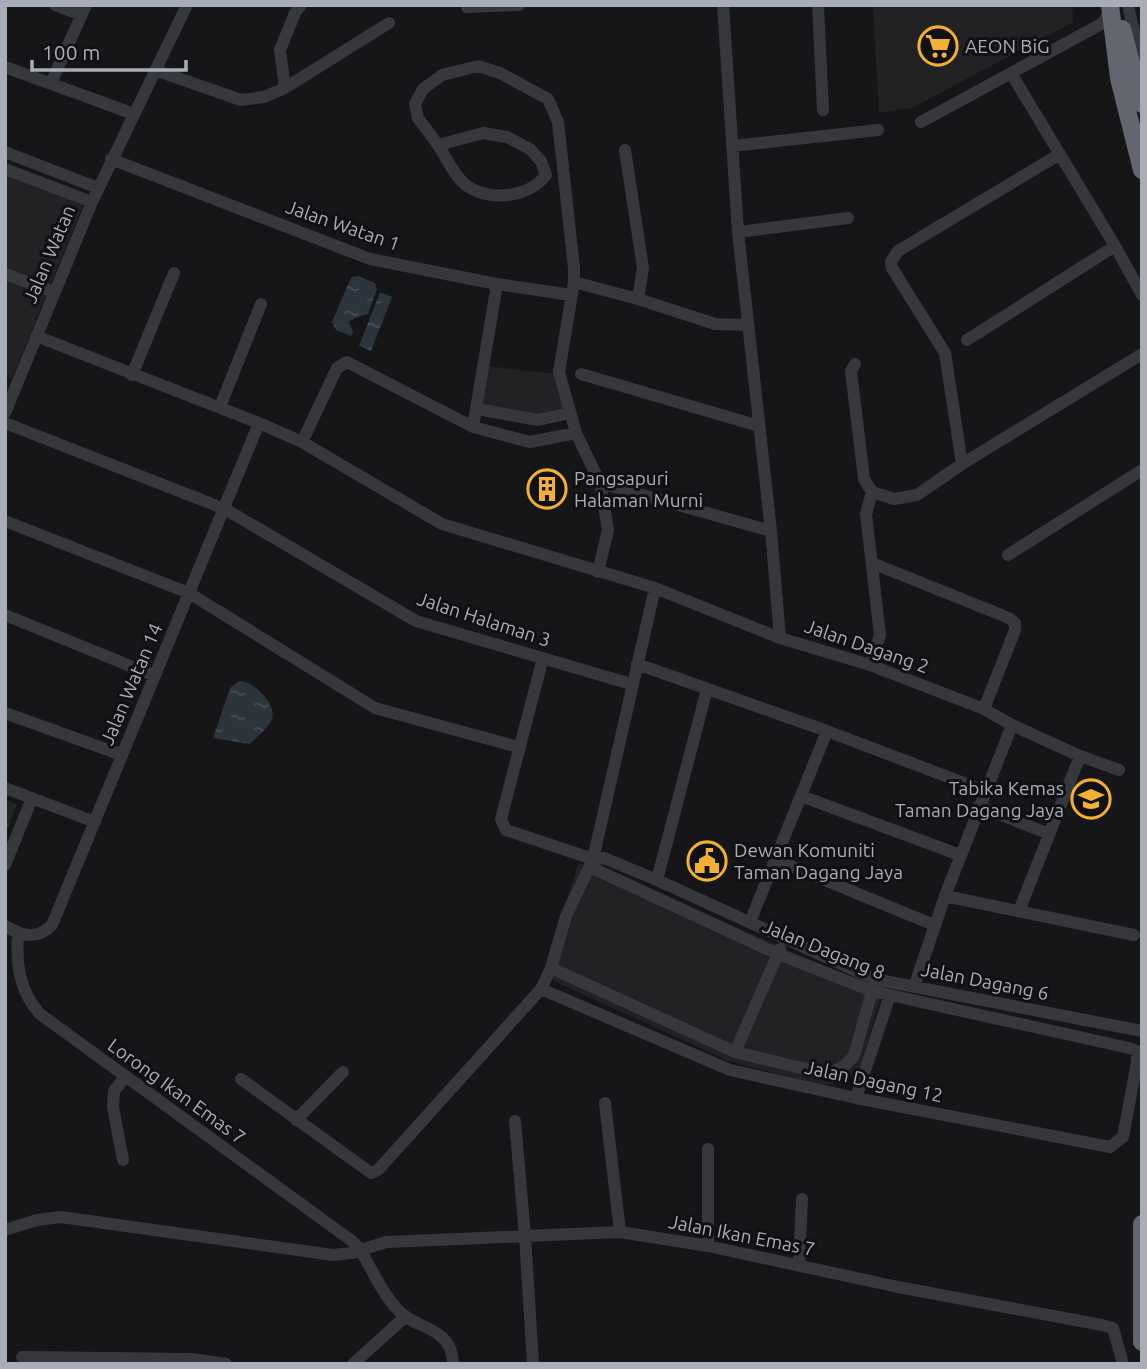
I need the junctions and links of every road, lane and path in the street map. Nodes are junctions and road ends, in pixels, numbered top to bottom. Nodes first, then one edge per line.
1 (55, 5) edge
2 (187, 5) edge
3 (301, 5) edge
4 (519, 5) edge
5 (723, 5) edge
6 (818, 5) edge
7 (1113, 5) edge
8 (1128, 5) edge
9 (467, 7) edge
10 (84, 10) edge
11 (389, 23) dead end
12 (1103, 23) junction
13 (1138, 51) junction
14 (1142, 66) edge
15 (5, 67) edge
16 (155, 71) junction
17 (1011, 73) junction
18 (51, 83) junction
19 (285, 88) junction
20 (1142, 104) edge
21 (823, 110) dead end
22 (134, 114) junction
23 (921, 122) dead end
24 (878, 130) dead end
25 (438, 145) junction
26 (732, 146) junction
27 (625, 150) dead end
28 (5, 152) edge
29 (1060, 154) junction
30 (111, 159) junction
31 (5, 169) edge
32 (1142, 170) edge
33 (98, 188) junction
34 (92, 202) junction
35 (848, 218) dead end
36 (738, 232) junction
37 (1115, 246) junction
38 (174, 273) dead end
39 (5, 274) edge
40 (496, 285) junction
41 (573, 288) junction
42 (54, 292) junction
43 (1142, 295) edge
44 (638, 299) junction
45 (261, 304) dead end
46 (748, 325) junction
47 (36, 337) junction
48 (967, 340) dead end
49 (1142, 354) edge
50 (855, 365) dead end
51 (581, 374) dead end
52 (132, 375) junction
53 (11, 382) edge
54 (220, 407) junction
55 (477, 409) junction
56 (5, 413) edge
57 (570, 413) junction
58 (5, 423) edge
59 (260, 423) junction
60 (759, 426) junction
61 (473, 427) junction
62 (576, 433) junction
63 (302, 442) junction
64 (962, 464) junction
65 (1142, 470) edge
66 (600, 482) junction
67 (872, 492) junction
68 (225, 509) junction
69 (5, 521) edge
70 (771, 531) junction
71 (1008, 555) dead end
72 (872, 563) junction
73 (598, 572) junction
74 (655, 588) junction
75 (190, 593) junction
76 (5, 615) edge
77 (780, 638) junction
78 (543, 658) junction
79 (637, 664) junction
80 (870, 664) junction
81 (155, 676) junction
82 (631, 684) junction
83 (707, 689) junction
84 (984, 709) junction
85 (5, 713) edge
86 (1012, 725) junction
87 (827, 731) junction
88 (518, 747) junction
89 (122, 755) junction
90 (1080, 756) junction
91 (1119, 770) dead end
92 (5, 788) edge
93 (985, 791) junction
94 (802, 796) junction
95 (32, 798) junction
96 (979, 806) junction
97 (95, 822) junction
98 (1049, 834) junction
99 (960, 855) junction
100 (776, 860) junction
101 (592, 863) junction
102 (5, 865) edge
103 (657, 880) junction
104 (945, 896) junction
105 (1018, 911) junction
106 (750, 922) junction
107 (934, 925) junction
108 (5, 926) edge
109 (18, 934) junction
110 (1134, 935) dead end
111 (784, 939) junction
112 (778, 954) junction
113 (551, 968) junction
114 (914, 987) junction
115 (541, 989) junction
116 (872, 991) junction
117 (890, 995) junction
118 (1142, 1031) edge
119 (1137, 1051) joint
120 (735, 1052) junction
121 (343, 1072) dead end
122 (125, 1077) junction
123 (241, 1079) dead end
124 (856, 1098) junction
125 (605, 1103) dead end
126 (296, 1120) junction
127 (515, 1121) dead end
128 (708, 1149) dead end
129 (123, 1160) dead end
130 (802, 1199) dead end
131 (1142, 1224) edge
132 (5, 1230) edge
133 (620, 1232) junction
134 (525, 1236) junction
135 (708, 1246) junction
136 (360, 1250) junction
137 (799, 1264) junction
138 (405, 1317) junction
139 (1142, 1342) edge
140 (22, 1357) dead end
141 (226, 1364) edge
142 (352, 1364) edge
143 (453, 1364) edge
144 (533, 1364) edge
145 (1123, 1364) edge

1 - 10 street
2 - 16 street, Jalan Watan
3 - 19 street
4 - 9 street
5 - 26 street
6 - 21 street
7 - 12 street
7 - 20 highway, bridge
7 - 32 highway, bridge
8 - 13 street
10 - 18 street
11 - 19 street
12 - 13 street
12 - 17 street
13 - 14 street
15 - 18 street
16 - 19 street
16 - 22 street, Jalan Watan
17 - 23 street
17 - 29 street
18 - 22 street
22 - 30 street, Jalan Watan
24 - 26 street
25 - 25 street
25 - 41 street
26 - 36 street
27 - 44 street
28 - 33 street
29 - 37 street
29 - 64 street
30 - 33 street, Jalan Watan
30 - 40 street, Jalan Watan 1
31 - 34 street
33 - 34 street, Jalan Watan
34 - 42 street, Jalan Watan
35 - 36 street
36 - 46 street
37 - 43 street
37 - 48 street
38 - 52 street
39 - 42 street
40 - 41 street, Jalan Watan 1
40 - 55 street
41 - 44 street, Jalan Watan 1
41 - 57 street
42 - 47 street, Jalan Watan
44 - 46 street, Jalan Watan 1
45 - 54 street
46 - 60 street
47 - 52 street, Jalan Dagang 2
47 - 53 street, Jalan Watan
49 - 64 street
50 - 67 street
51 - 60 street
52 - 54 street, Jalan Dagang 2
53 - 56 street, Jalan Watan
54 - 59 street, Jalan Dagang 2
55 - 57 street
55 - 61 street
57 - 62 street
58 - 68 street, Jalan Halaman 3
59 - 63 street, Jalan Dagang 2
59 - 68 street, Jalan Watan 14
60 - 70 street
61 - 62 street
61 - 63 street
62 - 66 street
63 - 73 street, Jalan Dagang 2
64 - 67 street
65 - 71 street
66 - 70 street
66 - 73 street
67 - 72 street
68 - 75 street, Jalan Watan 14
68 - 78 street, Jalan Halaman 3
69 - 75 street
70 - 77 street
72 - 80 street
72 - 84 street
73 - 74 street, Jalan Dagang 2
74 - 77 street, Jalan Dagang 2
74 - 79 street
75 - 81 street, Jalan Watan 14
75 - 88 street
76 - 81 street
77 - 80 street, Jalan Dagang 2
78 - 82 street, Jalan Halaman 3
78 - 88 street
79 - 82 street
79 - 83 street
80 - 84 street, Jalan Dagang 2
81 - 89 street, Jalan Watan 14
82 - 101 street
83 - 87 street
83 - 103 street
84 - 86 street, Jalan Dagang 2
85 - 89 street
86 - 90 street, Jalan Dagang 2
86 - 93 street
87 - 93 street
87 - 94 street
88 - 101 street
89 - 97 street, Jalan Watan 14
90 - 91 street, Jalan Dagang 2
90 - 98 street
92 - 95 street
93 - 96 street
94 - 99 street
94 - 100 street
95 - 97 street
95 - 102 street
96 - 98 street
96 - 99 street
97 - 109 street, Jalan Watan 14
98 - 105 street
99 - 104 street
100 - 106 street
100 - 107 street
101 - 103 street, Jalan Dagang 6
101 - 112 street, Jalan Dagang 8
101 - 113 street
103 - 106 street, Jalan Dagang 6
104 - 105 street
104 - 107 street
105 - 110 street
106 - 111 street, Jalan Dagang 6
107 - 114 street
108 - 109 street
109 - 122 street, Lorong Ikan Emas 7
111 - 112 street
111 - 114 street, Jalan Dagang 6
112 - 116 street, Jalan Dagang 8
112 - 120 street
113 - 115 street
113 - 120 street
114 - 118 street, Jalan Dagang 6
115 - 124 street, Jalan Dagang 12
115 - 126 street
116 - 117 street, Jalan Dagang 8
116 - 120 street
117 - 119 street, Jalan Dagang 8
117 - 124 street
119 - 124 street, Jalan Dagang 12
121 - 126 street
122 - 129 street
122 - 136 street, Lorong Ikan Emas 7
123 - 126 street
125 - 133 street
127 - 134 street
128 - 135 street
130 - 137 street
131 - 139 highway
132 - 136 street, Jalan Ikan Emas 7
133 - 134 street, Jalan Ikan Emas 7
133 - 135 street, Jalan Ikan Emas 7
134 - 136 street, Jalan Ikan Emas 7
134 - 144 street
135 - 137 street, Jalan Ikan Emas 7
136 - 138 street, Lorong Ikan Emas 7
137 - 145 street, Jalan Ikan Emas 7
138 - 142 street
138 - 143 street
140 - 141 street

